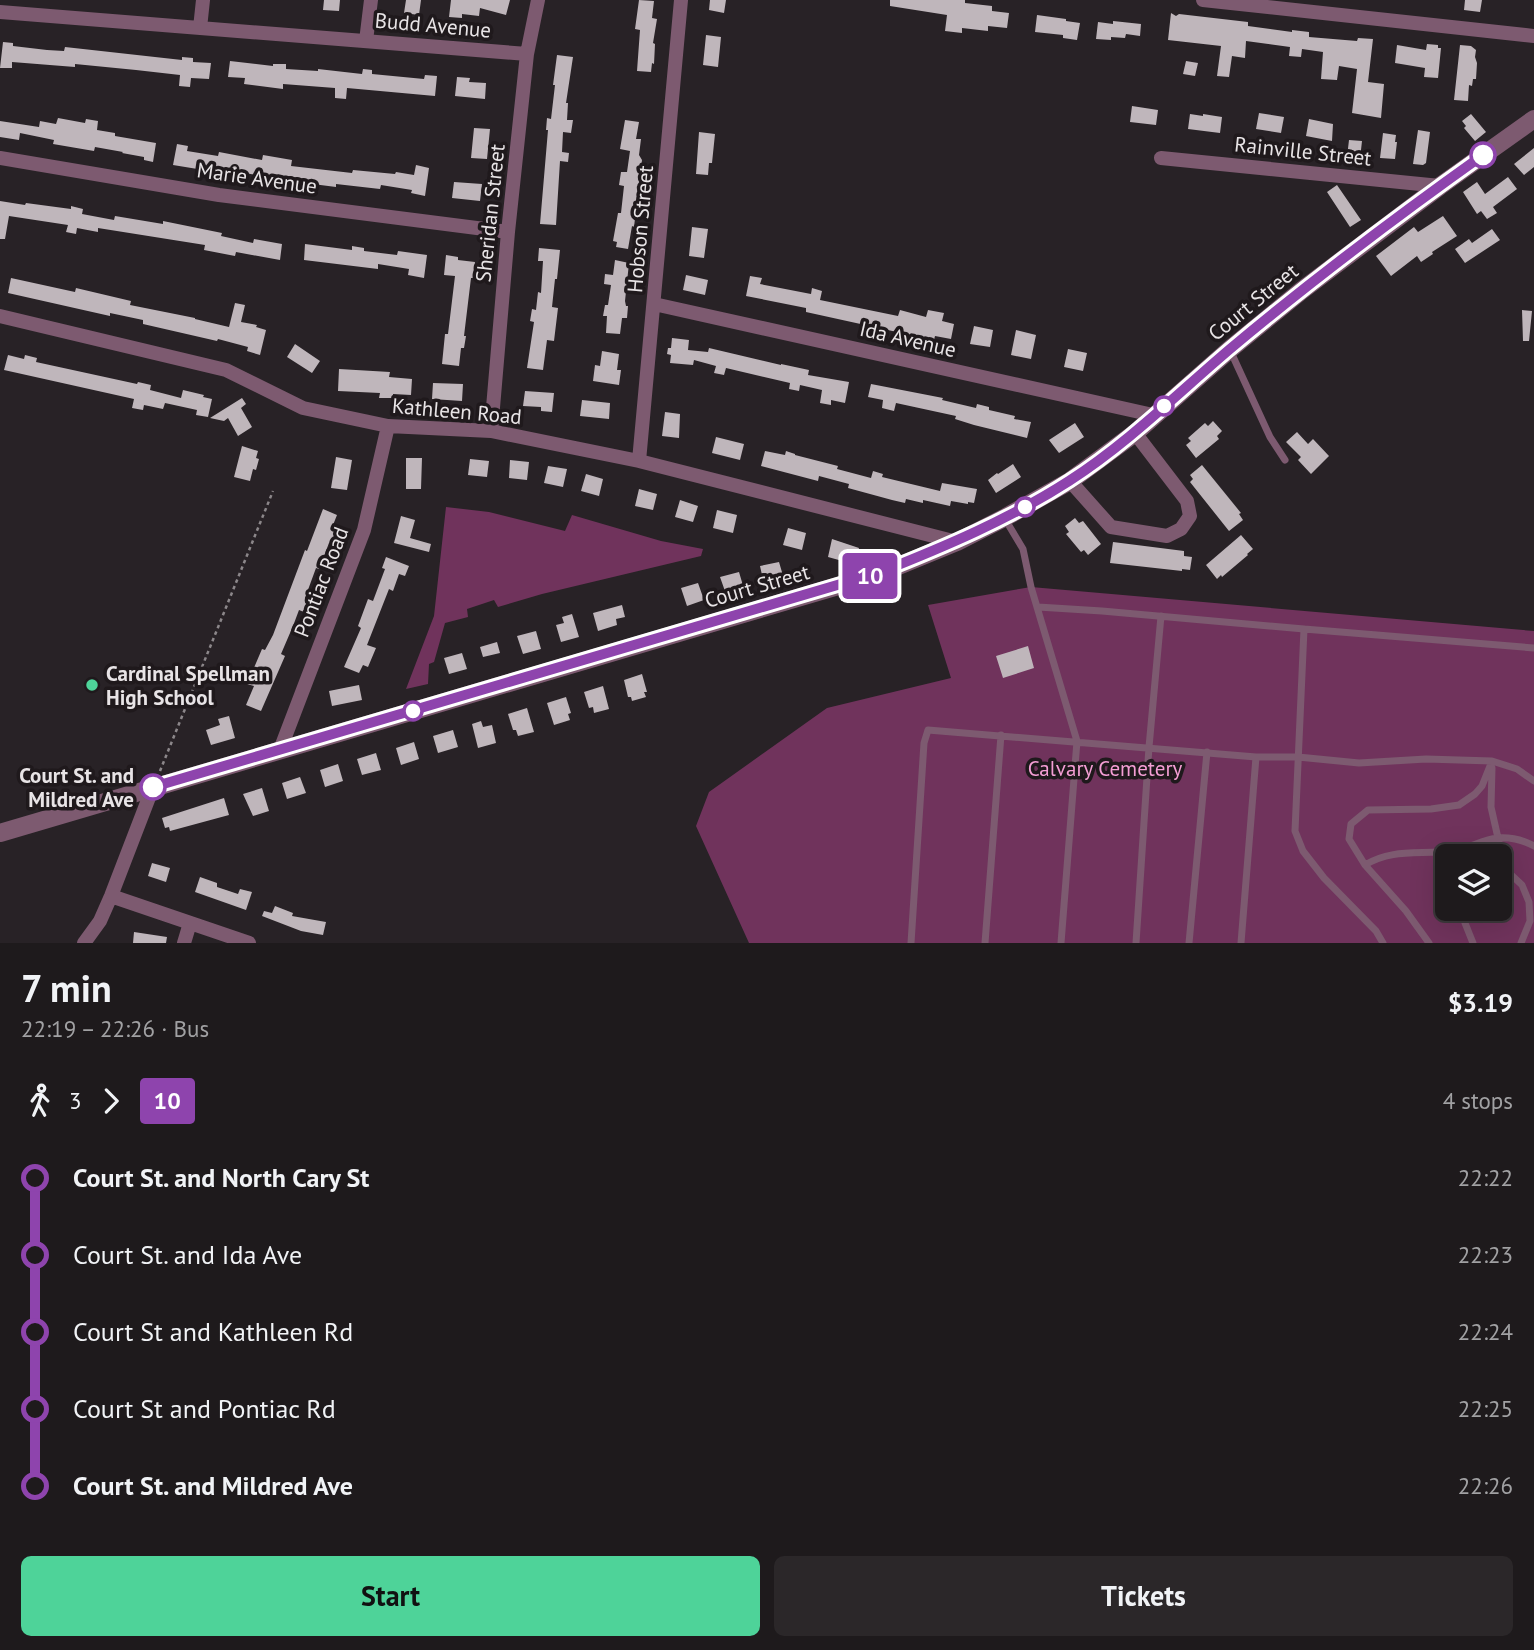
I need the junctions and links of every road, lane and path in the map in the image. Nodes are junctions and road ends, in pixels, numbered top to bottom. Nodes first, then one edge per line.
1 (204, 0) edge
2 (371, 0) edge
3 (538, 0) edge
4 (681, 0) edge
5 (1203, 0) edge
6 (0, 12) edge
7 (200, 28) junction
8 (1534, 36) edge
9 (366, 41) junction
10 (527, 54) junction
11 (1534, 119) edge
12 (0, 158) edge
13 (1161, 158) dead end
14 (1440, 186) junction
15 (508, 232) junction
16 (654, 304) junction
17 (0, 317) edge
18 (1229, 350) junction
19 (1153, 415) junction
20 (388, 426) junction
21 (491, 431) junction
22 (1135, 433) junction
23 (1285, 460) dead end
24 (639, 461) junction
25 (1070, 481) junction
26 (273, 491) dead end
27 (1004, 518) junction
28 (957, 542) junction
29 (1038, 607) junction
30 (1161, 616) junction
31 (1304, 629) junction
32 (1534, 648) edge
33 (1001, 735) junction
34 (1077, 741) junction
35 (1149, 747) junction
36 (280, 750) junction
37 (1207, 752) junction
38 (1256, 757) junction
39 (1298, 757) junction
40 (1492, 761) junction
41 (1534, 781) edge
42 (153, 787) junction
43 (0, 833) edge
44 (1498, 838) junction
45 (1499, 844) edge
46 (1534, 846) edge
47 (1365, 865) junction
48 (1512, 878) edge
49 (111, 896) junction
50 (1465, 921) edge
51 (190, 923) junction
52 (84, 943) edge
53 (184, 943) edge
54 (249, 943) edge
55 (911, 943) edge
56 (985, 943) edge
57 (1061, 943) edge
58 (1136, 943) edge
59 (1189, 943) edge
60 (1241, 943) edge
61 (1383, 943) edge
62 (1430, 943) edge
63 (1473, 943) edge
64 (1521, 943) edge

1 - 7 street
2 - 9 street
3 - 10 street, Sheridan Street
4 - 16 street, Hobson Street
5 - 8 street
6 - 7 street, Budd Avenue
7 - 9 street, Budd Avenue
9 - 10 street, Budd Avenue
10 - 15 street, Sheridan Street
11 - 14 street, Court Street
12 - 15 street, Marie Avenue
13 - 14 street, Rainville Street
14 - 18 street, Court Street
15 - 21 street, Sheridan Street
16 - 19 street, Ida Avenue
16 - 24 street, Hobson Street
17 - 20 street, Kathleen Road
18 - 19 street, Court Street
18 - 23 lane
19 - 22 street, Court Street
20 - 21 street, Kathleen Road
20 - 36 street, Pontiac Road
21 - 24 street, Kathleen Road
22 - 25 street, Court Street
22 - 25 street
24 - 28 street, Kathleen Road
25 - 27 street, Court Street
26 - 42 path
27 - 28 street, Court Street
27 - 29 lane
28 - 36 street, Court Street
29 - 30 lane
29 - 34 lane
30 - 31 lane
30 - 35 lane
31 - 32 lane
31 - 39 lane
33 - 34 lane
33 - 55 lane
33 - 56 lane
34 - 35 lane
34 - 57 lane
35 - 37 lane
35 - 58 lane
36 - 42 street, Court Street
37 - 38 lane
37 - 59 lane
38 - 39 lane
38 - 60 lane
39 - 40 lane
39 - 61 lane
40 - 41 lane
40 - 44 lane
40 - 47 lane
42 - 43 street, Court Street
42 - 49 street
44 - 45 lane
44 - 46 lane
44 - 47 lane
47 - 62 lane
48 - 64 lane
49 - 51 street
49 - 52 street
50 - 63 lane
51 - 53 street
51 - 54 street

